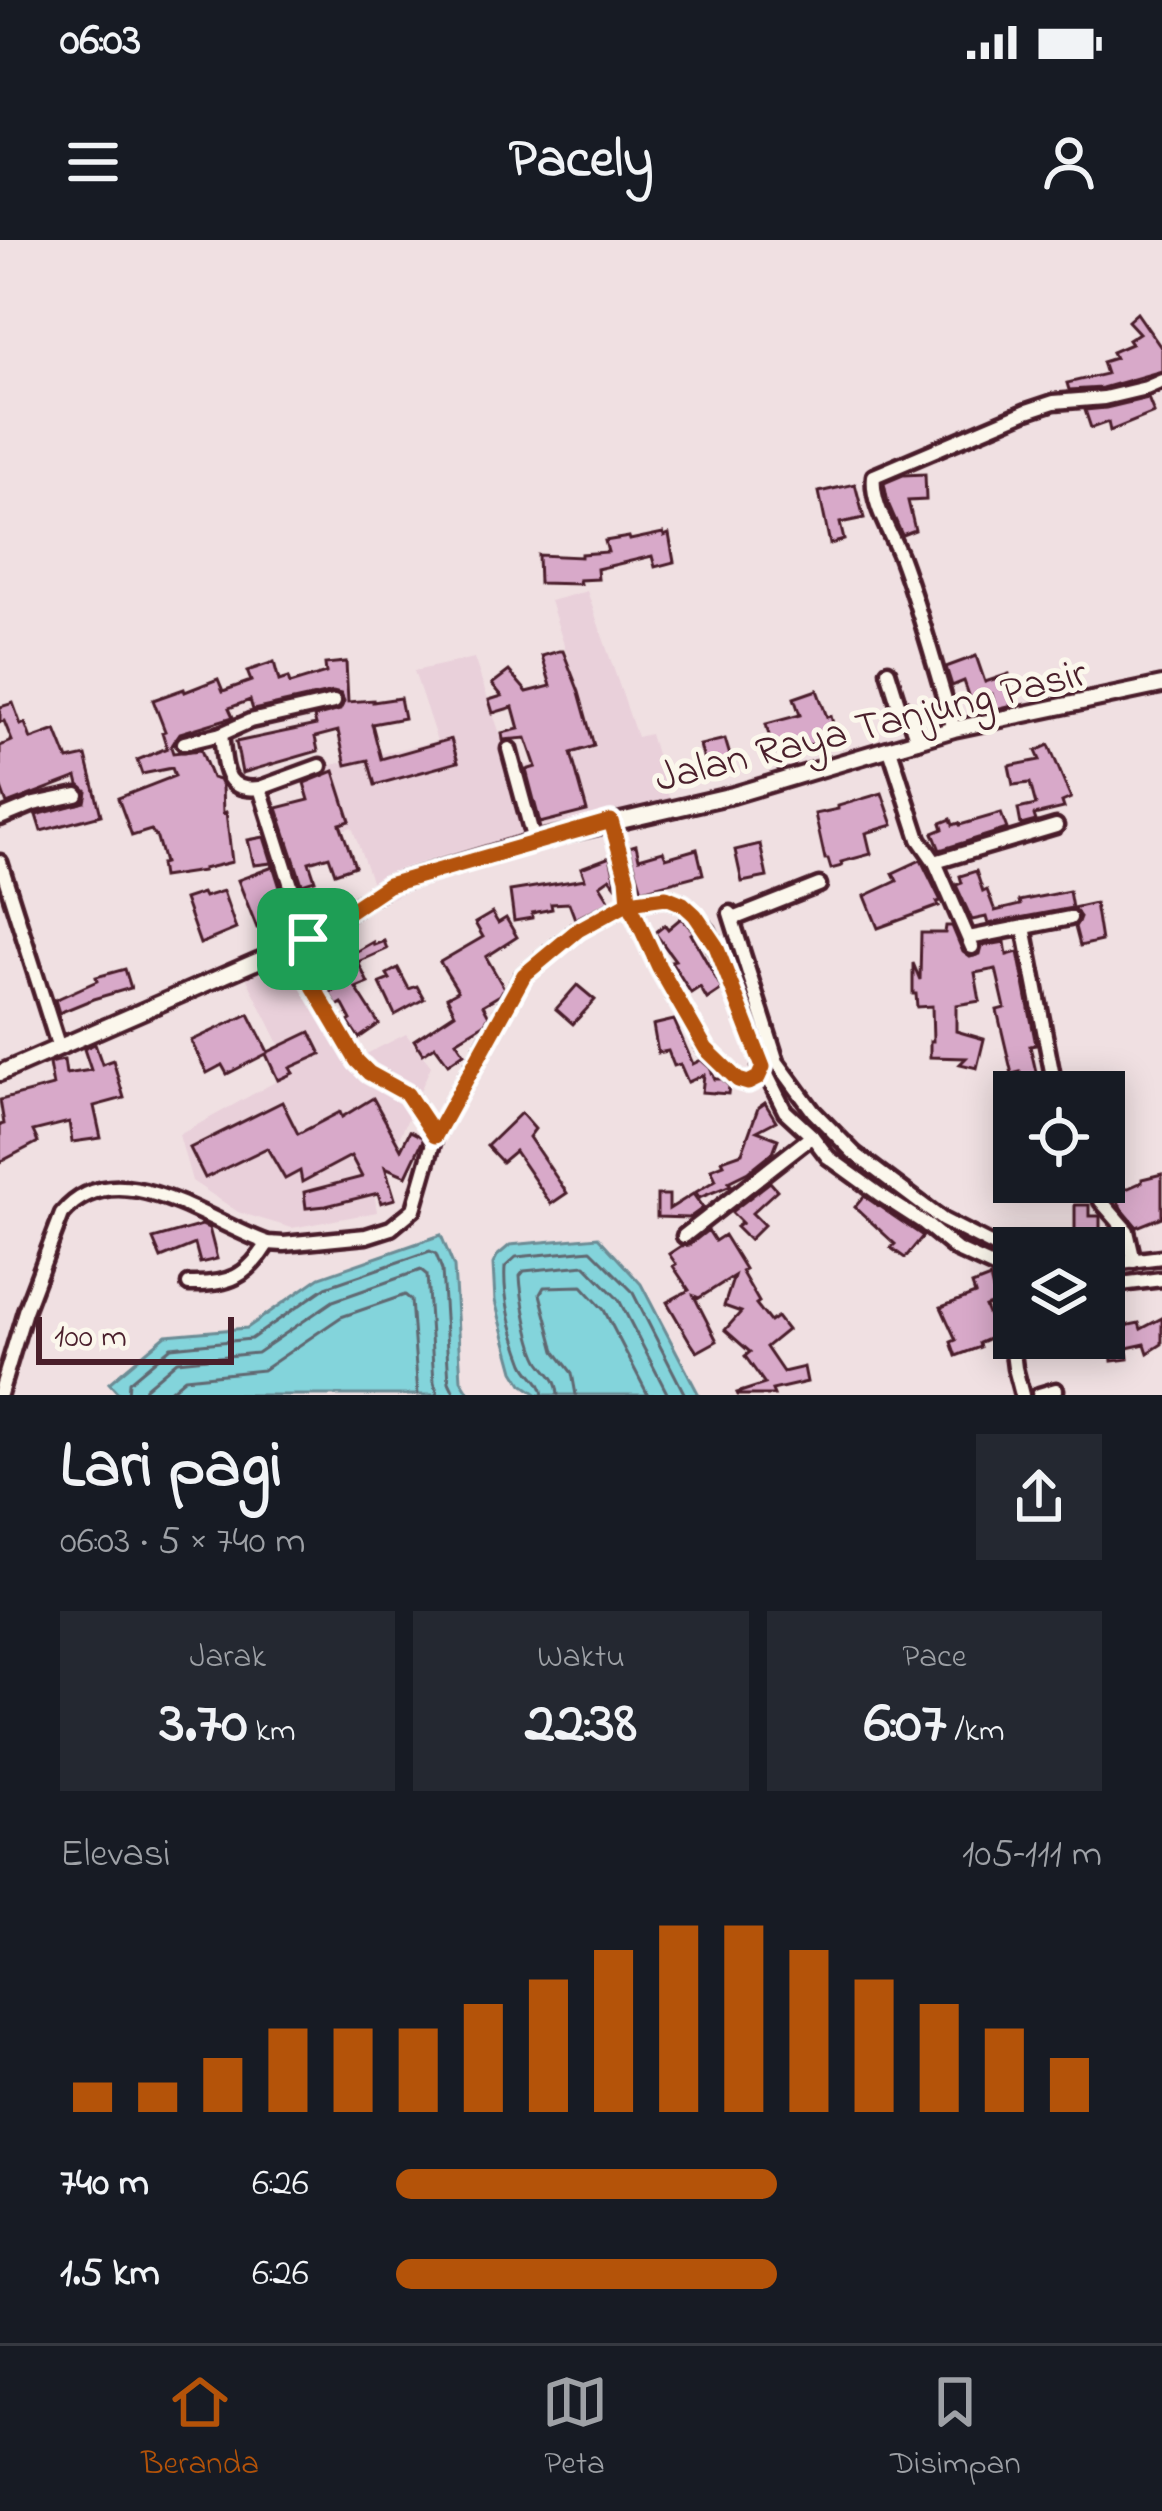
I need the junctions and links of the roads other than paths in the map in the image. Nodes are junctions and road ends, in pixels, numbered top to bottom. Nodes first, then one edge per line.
1 (1162, 380) edge
2 (888, 671) dead end
3 (1162, 686) edge
4 (334, 701) dead end
5 (954, 729) junction
6 (221, 734) junction
7 (917, 741) junction
8 (184, 743) dead end
9 (509, 749) dead end
10 (890, 749) junction
11 (320, 766) dead end
12 (260, 788) junction
13 (77, 795) dead end
14 (0, 818) edge
15 (611, 821) junction
16 (1057, 826) dead end
17 (534, 841) junction
18 (0, 862) edge
19 (935, 862) junction
20 (819, 885) dead end
21 (629, 899) junction
22 (1070, 918) dead end
23 (1024, 927) junction
24 (308, 939) junction
25 (290, 947) junction
26 (59, 1048) junction
27 (770, 1065) junction
28 (1052, 1071) edge
29 (0, 1073) edge
30 (430, 1128) junction
31 (812, 1136) junction
32 (1103, 1203) edge
33 (684, 1236) dead end
34 (268, 1243) junction
35 (993, 1245) edge
36 (1162, 1257) edge
37 (1134, 1261) junction
38 (1125, 1262) edge
39 (993, 1267) edge
40 (1162, 1279) edge
41 (1125, 1283) edge
42 (190, 1284) dead end
43 (1014, 1359) edge
44 (1056, 1390) dead end
45 (0, 1394) edge
46 (1022, 1395) edge
47 (1039, 1395) edge

1 - 5 street
2 - 7 street
3 - 5 street, Jalan Raya Tanjung Pasir
4 - 6 street
5 - 7 street, Jalan Raya Tanjung Pasir
6 - 8 street
6 - 12 street
7 - 10 street, Jalan Raya Tanjung Pasir
9 - 17 street
10 - 15 street, Jalan Raya Tanjung Pasir
10 - 19 street
11 - 12 street
12 - 24 street
13 - 14 street
15 - 17 street, Jalan Raya Tanjung Pasir
15 - 21 street
16 - 19 street
17 - 24 street, Jalan Raya Tanjung Pasir
18 - 26 street
19 - 23 street
20 - 27 street
21 - 27 street
21 - 27 street
21 - 30 street
22 - 23 street
23 - 28 street
24 - 25 street, Jalan Raya Tanjung Pasir
25 - 26 street, Jalan Raya Tanjung Pasir
25 - 30 street
26 - 29 street, Jalan Raya Tanjung Pasir
27 - 31 street
27 - 35 street
30 - 34 street
31 - 33 street
31 - 39 street
32 - 37 street
34 - 42 street
34 - 45 street
36 - 37 street
37 - 38 street
40 - 41 street
43 - 46 street
44 - 47 street

